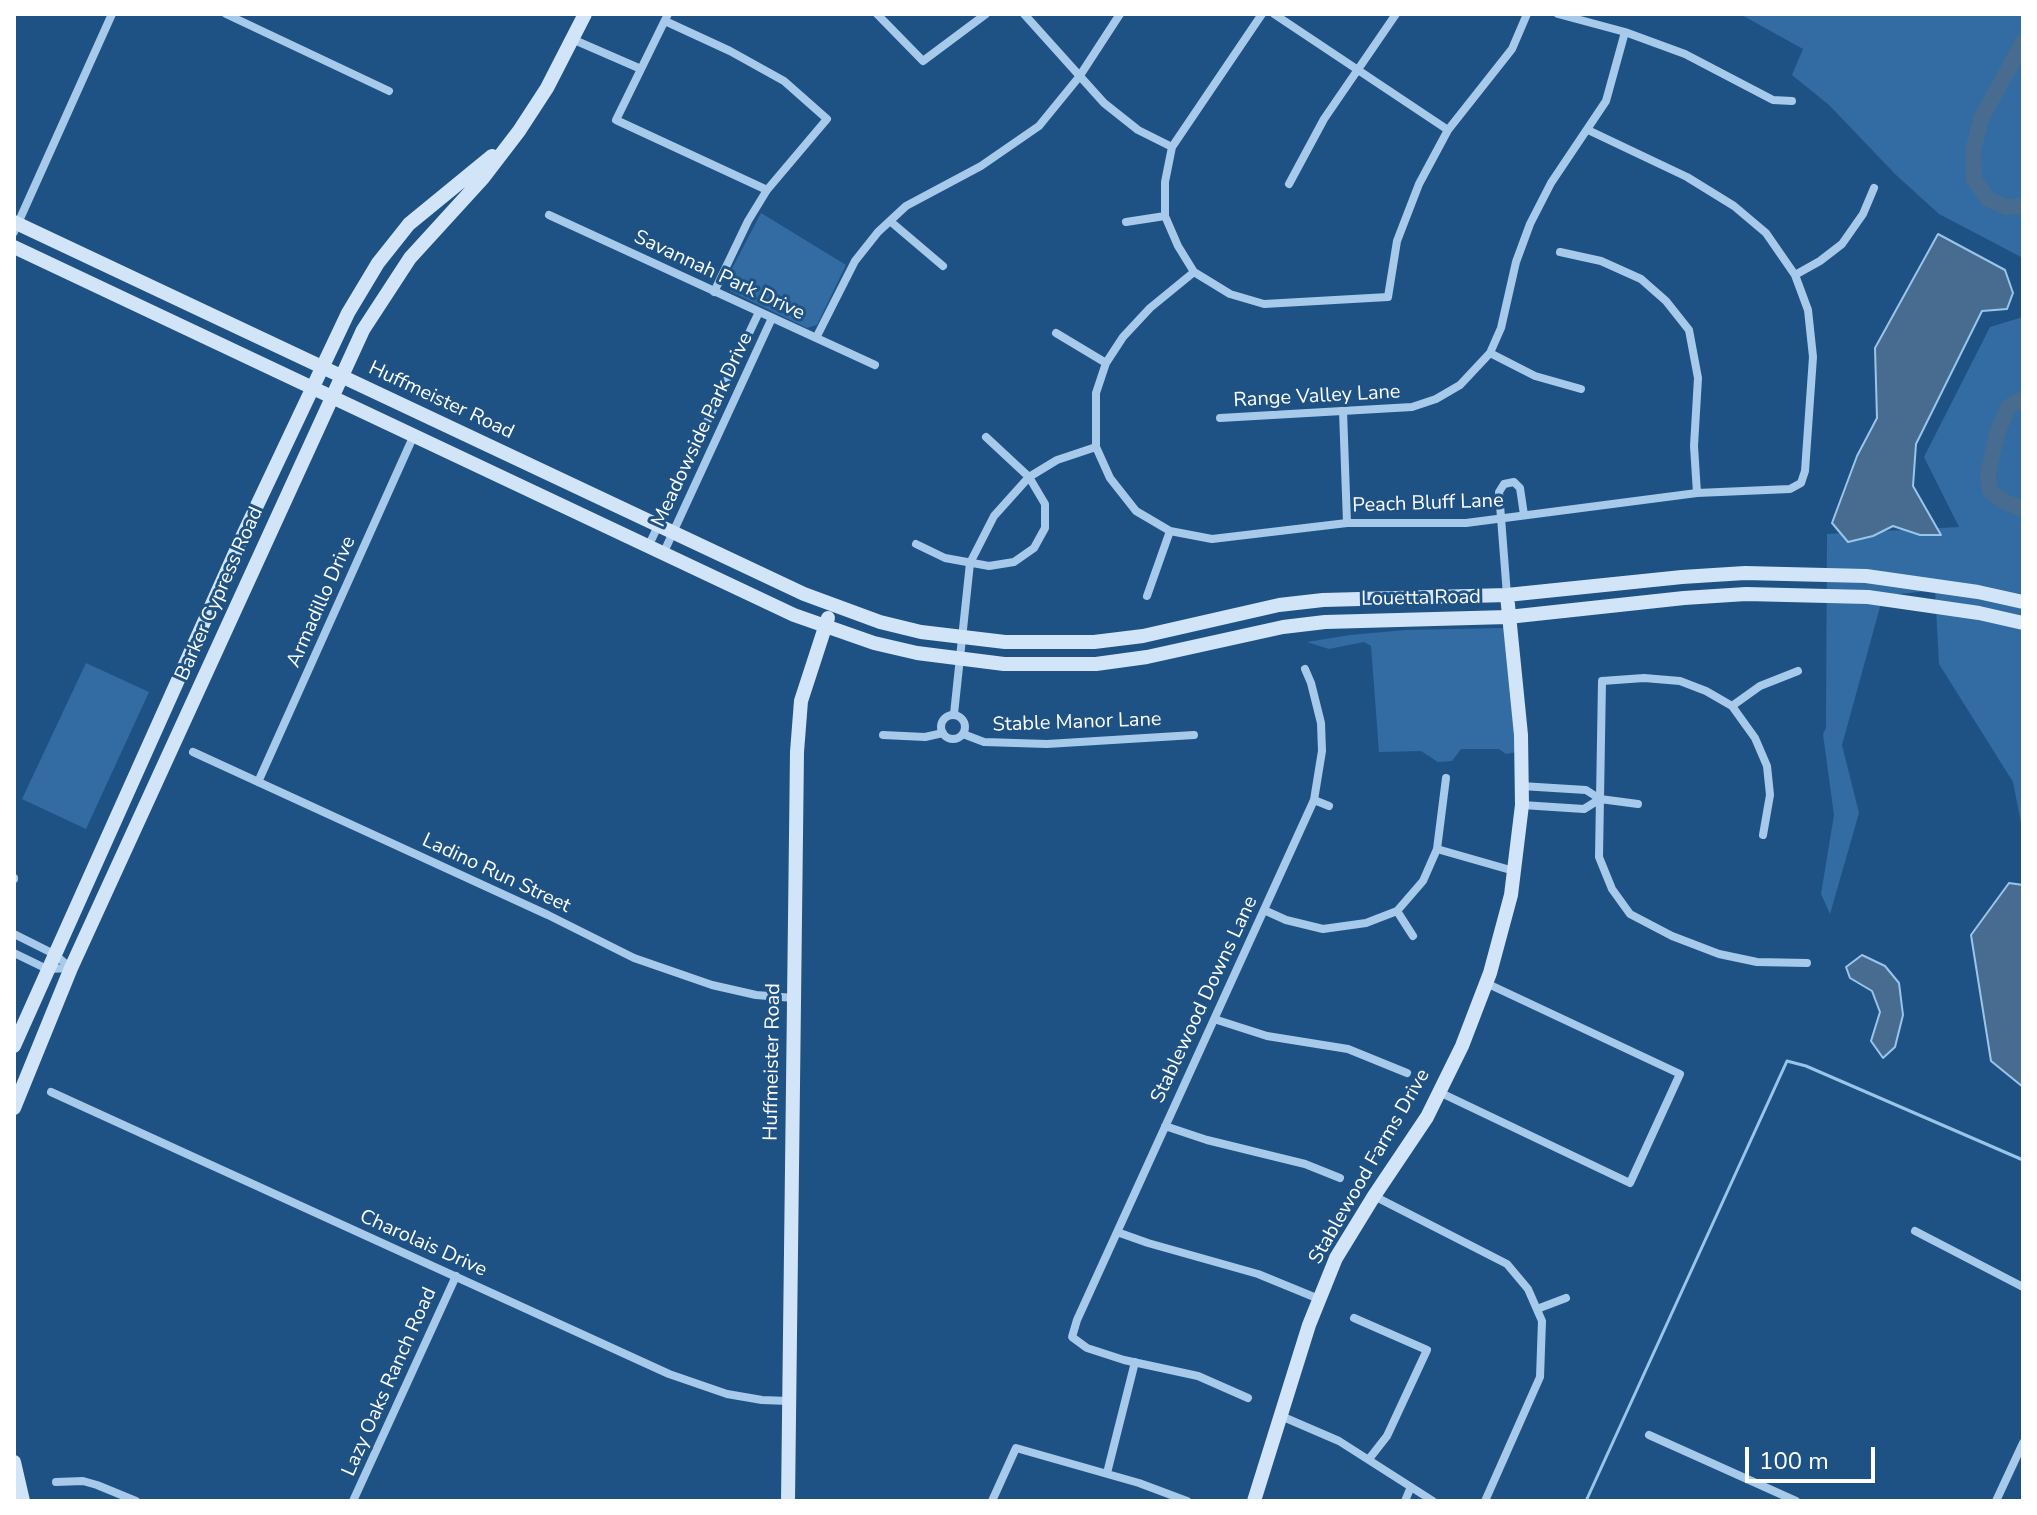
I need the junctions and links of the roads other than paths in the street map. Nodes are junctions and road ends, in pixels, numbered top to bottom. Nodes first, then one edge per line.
1 (112, 14) edge
2 (226, 14) edge
3 (585, 14) edge
4 (877, 14) edge
5 (986, 14) edge
6 (1024, 14) edge
7 (1120, 14) edge
8 (1262, 14) edge
9 (1274, 14) edge
10 (1396, 14) edge
11 (1527, 14) edge
12 (1558, 14) edge
13 (666, 18) edge
14 (1625, 32) junction
15 (572, 39) junction
16 (641, 69) junction
17 (1358, 70) junction
18 (1079, 77) junction
19 (389, 91) dead end
20 (1792, 101) dead end
21 (1448, 130) junction
22 (1588, 130) junction
23 (519, 131) junction
24 (1172, 147) junction
25 (1289, 184) dead end
26 (1874, 188) dead end
27 (767, 190) junction
28 (549, 215) dead end
29 (1165, 216) junction
30 (890, 221) junction
31 (1126, 222) dead end
32 (15, 226) edge
33 (14, 247) edge
34 (388, 249) junction
35 (1560, 252) dead end
36 (406, 264) junction
37 (943, 266) dead end
38 (1194, 272) junction
39 (1795, 275) junction
40 (714, 292) junction
41 (759, 312) junction
42 (772, 318) junction
43 (1056, 333) dead end
44 (816, 338) junction
45 (1490, 353) junction
46 (1106, 363) junction
47 (875, 365) dead end
48 (321, 367) junction
49 (341, 377) junction
50 (311, 388) junction
51 (1581, 389) dead end
52 (332, 398) junction
53 (1343, 411) junction
54 (1220, 418) dead end
55 (707, 423) junction
56 (720, 428) junction
57 (414, 434) junction
58 (986, 437) dead end
59 (1096, 447) junction
60 (1029, 477) junction
61 (1697, 493) junction
62 (1524, 515) junction
63 (1500, 519) junction
64 (1347, 523) junction
65 (658, 526) junction
66 (1170, 531) junction
67 (673, 534) junction
68 (243, 535) junction
69 (916, 544) dead end
70 (265, 545) junction
71 (648, 547) junction
72 (663, 554) junction
73 (970, 563) junction
74 (1507, 595) junction
75 (1147, 596) dead end
76 (1323, 600) junction
77 (2023, 602) edge
78 (832, 606) junction
79 (1508, 617) junction
80 (1325, 622) junction
81 (2023, 623) edge
82 (824, 626) junction
83 (1143, 636) junction
84 (962, 638) junction
85 (1147, 657) junction
86 (959, 660) junction
87 (1305, 669) dead end
88 (1798, 671) dead end
89 (178, 680) junction
90 (199, 689) junction
91 (1732, 706) junction
92 (954, 714) junction
93 (943, 733) junction
94 (963, 734) junction
95 (883, 735) dead end
96 (1194, 735) dead end
97 (193, 752) dead end
98 (1446, 778) dead end
99 (258, 782) junction
100 (1521, 786) junction
101 (1600, 799) junction
102 (1314, 800) junction
103 (1638, 804) dead end
104 (1522, 805) junction
105 (1329, 806) dead end
106 (1763, 835) dead end
107 (1437, 849) junction
108 (1514, 871) junction
109 (1264, 910) junction
110 (1397, 911) junction
111 (14, 934) edge
112 (1413, 936) dead end
113 (14, 953) edge
114 (54, 954) junction
115 (1807, 963) dead end
116 (71, 968) junction
117 (47, 969) junction
118 (1486, 983) junction
119 (794, 998) junction
120 (1214, 1019) junction
121 (14, 1046) edge
122 (1407, 1073) dead end
123 (51, 1092) dead end
124 (1439, 1092) junction
125 (14, 1108) edge
126 (1165, 1126) junction
127 (1340, 1178) dead end
128 (1374, 1196) junction
129 (1915, 1231) dead end
130 (1117, 1232) junction
131 (456, 1276) junction
132 (2023, 1287) edge
133 (1566, 1298) dead end
134 (1319, 1299) junction
135 (1537, 1309) junction
136 (1354, 1318) dead end
137 (1135, 1362) junction
138 (1248, 1398) dead end
139 (789, 1401) junction
140 (1281, 1416) junction
141 (1649, 1435) dead end
142 (2023, 1443) edge
143 (1369, 1459) junction
144 (14, 1462) edge
145 (1107, 1473) junction
146 (56, 1482) dead end
147 (1410, 1489) junction
148 (23, 1501) edge
149 (136, 1501) edge
150 (353, 1501) edge
151 (788, 1501) edge
152 (992, 1501) edge
153 (1187, 1501) edge
154 (1254, 1501) edge
155 (1405, 1501) edge
156 (1433, 1501) edge
157 (1485, 1501) edge
158 (1796, 1501) edge
159 (1996, 1501) edge

1 - 32 street
2 - 19 street
3 - 15 main road, Barker Cypress Road
4 - 5 street
6 - 18 street
7 - 18 street
8 - 24 street
9 - 17 street
10 - 17 street
11 - 21 street
12 - 14 street
13 - 16 street
13 - 27 street
14 - 20 street
14 - 22 street
15 - 16 street
15 - 23 main road, Barker Cypress Road
16 - 27 street
17 - 21 street
17 - 25 street
18 - 24 street
18 - 30 street
21 - 38 street
22 - 39 street
22 - 45 street
23 - 34 main road, Barker Cypress Road
23 - 36 main road, Barker Cypress Road
24 - 29 street
26 - 39 street
27 - 40 street
28 - 40 street, Savannah Park Drive
29 - 31 street
29 - 38 street
30 - 37 street
30 - 44 street
32 - 48 main road, Huffmeister Road
33 - 50 main road, Huffmeister Road
34 - 36 main road
34 - 48 main road, Barker Cypress Road
35 - 61 street
36 - 49 main road, Barker Cypress Road
38 - 46 street
39 - 61 street, Peach Bluff Lane
40 - 41 street, Savannah Park Drive
41 - 42 street, Savannah Park Drive
41 - 55 street, Meadowside Park Drive
42 - 44 street, Savannah Park Drive
42 - 56 street, Meadowside Park Drive
43 - 46 street
44 - 47 street, Savannah Park Drive
45 - 51 street
45 - 53 street, Range Valley Lane
46 - 59 street
48 - 49 main road, Huffmeister Road
48 - 50 main road, Barker Cypress Road
49 - 52 main road, Barker Cypress Road
49 - 65 main road, Huffmeister Road
50 - 52 main road, Huffmeister Road
50 - 68 main road, Barker Cypress Road
52 - 57 main road, Huffmeister Road
52 - 70 main road, Barker Cypress Road
53 - 54 street, Range Valley Lane
53 - 64 street
55 - 56 street
55 - 65 street, Meadowside Park Drive
56 - 67 street, Meadowside Park Drive
57 - 71 main road, Huffmeister Road
57 - 99 street, Armadillo Drive
58 - 60 street
59 - 60 street
59 - 66 street, Peach Bluff Lane
60 - 73 street
60 - 73 street
61 - 62 street, Peach Bluff Lane
62 - 63 street, Peach Bluff Lane
62 - 63 street, Stablewood Farms Drive
63 - 64 street, Peach Bluff Lane
63 - 74 street, Stablewood Farms Drive
64 - 66 street, Peach Bluff Lane
65 - 67 main road, Huffmeister Road
65 - 71 street, Meadowside Park Drive
66 - 75 street
67 - 72 street, Meadowside Park Drive
67 - 78 main road, Huffmeister Road
68 - 70 main road
68 - 89 main road, Barker Cypress Road
69 - 73 street
70 - 90 main road, Barker Cypress Road
71 - 72 main road, Huffmeister Road
72 - 82 main road, Huffmeister Road
73 - 84 street
74 - 76 main road, Louetta Road
74 - 77 main road, Louetta Road
74 - 79 main road, Stablewood Farms Drive
76 - 80 main road
76 - 83 main road, Louetta Road
78 - 82 main road, Huffmeister Road
78 - 84 main road, Louetta Road
79 - 80 main road, Louetta Road
79 - 81 main road, Louetta Road
79 - 100 main road, Stablewood Farms Drive
80 - 85 main road, Louetta Road
82 - 86 main road, Louetta Road
82 - 119 main road, Huffmeister Road
83 - 84 main road, Louetta Road
83 - 85 main road
84 - 86 street
85 - 86 main road, Louetta Road
86 - 92 street
87 - 102 street, Stablewood Downs Lane
88 - 91 street
89 - 90 main road
89 - 114 main road, Barker Cypress Road
90 - 116 main road, Barker Cypress Road
91 - 101 street
91 - 106 street
92 - 93 street
92 - 94 street
93 - 94 street
93 - 95 street
94 - 96 street, Stable Manor Lane
97 - 99 street, Ladino Run Street
98 - 107 street
99 - 119 street, Ladino Run Street
100 - 101 street
100 - 104 main road, Stablewood Farms Drive
101 - 103 street
101 - 104 street
101 - 115 street
102 - 105 street
102 - 109 street, Stablewood Downs Lane
104 - 108 main road, Stablewood Farms Drive
107 - 108 street
107 - 110 street
108 - 118 main road, Stablewood Farms Drive
109 - 110 street
109 - 120 street, Stablewood Downs Lane
110 - 112 street
111 - 114 street
113 - 117 street
114 - 116 street
114 - 117 main road, Barker Cypress Road
116 - 117 street
116 - 125 main road, Barker Cypress Road
117 - 121 main road, Barker Cypress Road
118 - 124 main road, Stablewood Farms Drive
118 - 124 street
119 - 139 main road, Huffmeister Road
120 - 122 street
120 - 126 street, Stablewood Downs Lane
123 - 131 street, Charolais Drive
124 - 128 main road, Stablewood Farms Drive
126 - 127 street
126 - 130 street, Stablewood Downs Lane
128 - 134 main road, Stablewood Farms Drive
128 - 135 street
129 - 132 street
130 - 134 street
130 - 137 street, Stablewood Downs Lane
131 - 139 street, Charolais Drive
131 - 150 street, Lazy Oaks Ranch Road
133 - 135 street
134 - 140 main road, Stablewood Farms Drive
135 - 157 street
136 - 143 street
137 - 138 street
137 - 145 street
139 - 151 main road, Huffmeister Road
140 - 143 street
140 - 154 main road, Stablewood Farms Drive
141 - 158 street
142 - 159 street
143 - 147 street
144 - 148 main road
145 - 152 street
145 - 153 street
146 - 149 street
147 - 155 street
147 - 156 street

